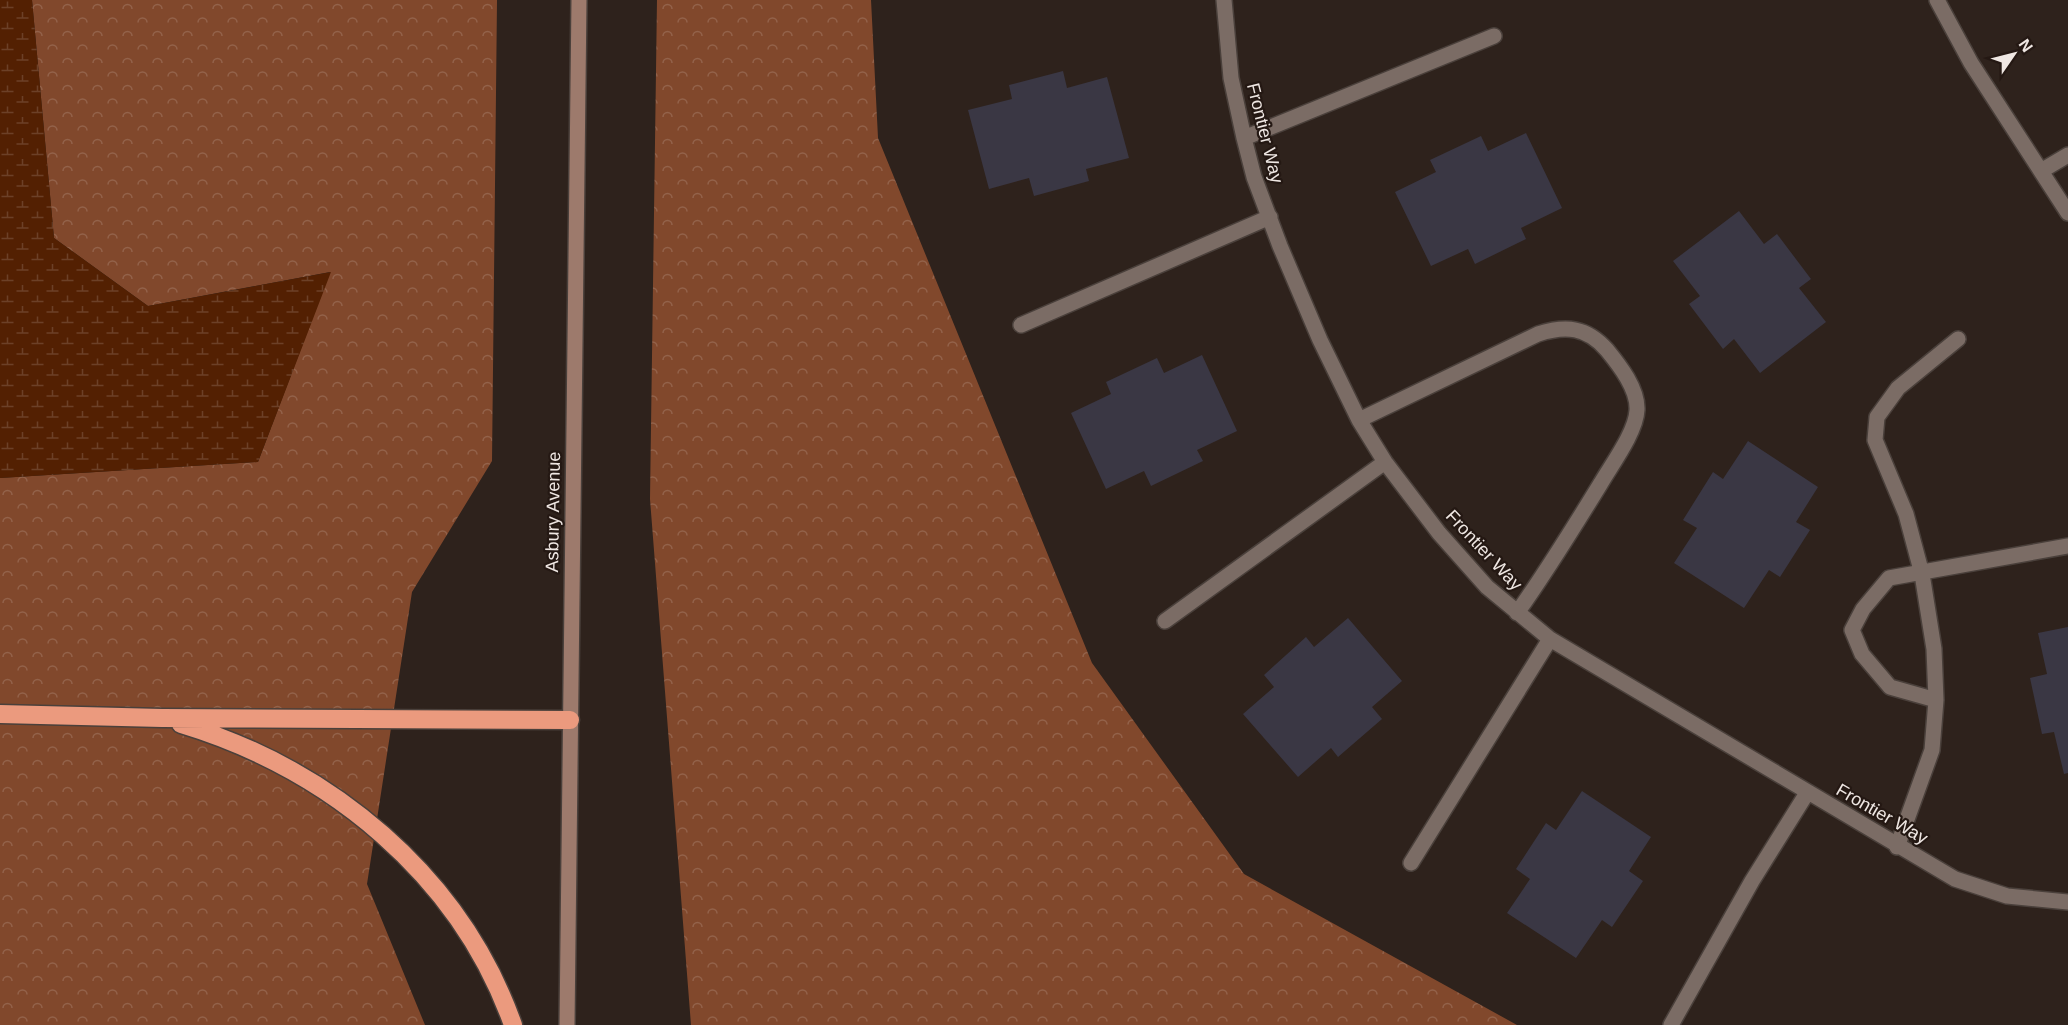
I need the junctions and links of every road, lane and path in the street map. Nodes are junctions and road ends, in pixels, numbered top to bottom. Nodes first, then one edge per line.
1 (579, 0) edge
2 (1224, 0) edge
3 (1937, 0) edge
4 (1494, 36) dead end
5 (1244, 138) junction
6 (2068, 155) edge
7 (2041, 171) junction
8 (2068, 213) edge
9 (1270, 217) junction
10 (1021, 325) dead end
11 (1958, 339) dead end
12 (1359, 420) junction
13 (1385, 462) junction
14 (2068, 546) edge
15 (1922, 574) junction
16 (1518, 614) junction
17 (1165, 621) dead end
18 (1550, 639) junction
19 (1936, 700) junction
20 (0, 714) edge
21 (162, 718) junction
22 (570, 720) junction
23 (1807, 793) junction
24 (1897, 847) junction
25 (1411, 862) dead end
26 (2068, 902) edge
27 (513, 1025) edge
28 (567, 1025) edge
29 (1671, 1025) edge

1 - 22 main road, Asbury Avenue
2 - 5 street, Frontier Way
3 - 7 street
4 - 5 street
5 - 9 street, Frontier Way
6 - 7 street
7 - 8 street
9 - 10 street
9 - 12 street, Frontier Way
11 - 15 street
12 - 13 street, Frontier Way
12 - 16 street
13 - 16 street, Frontier Way
13 - 17 street
14 - 15 street
15 - 19 street
15 - 19 street
16 - 18 street, Frontier Way
18 - 23 street, Frontier Way
18 - 25 street
19 - 24 street
20 - 21 highway
21 - 22 highway
21 - 27 highway
22 - 28 main road, Asbury Avenue
23 - 24 street, Frontier Way
23 - 29 street
24 - 26 street, Frontier Way

